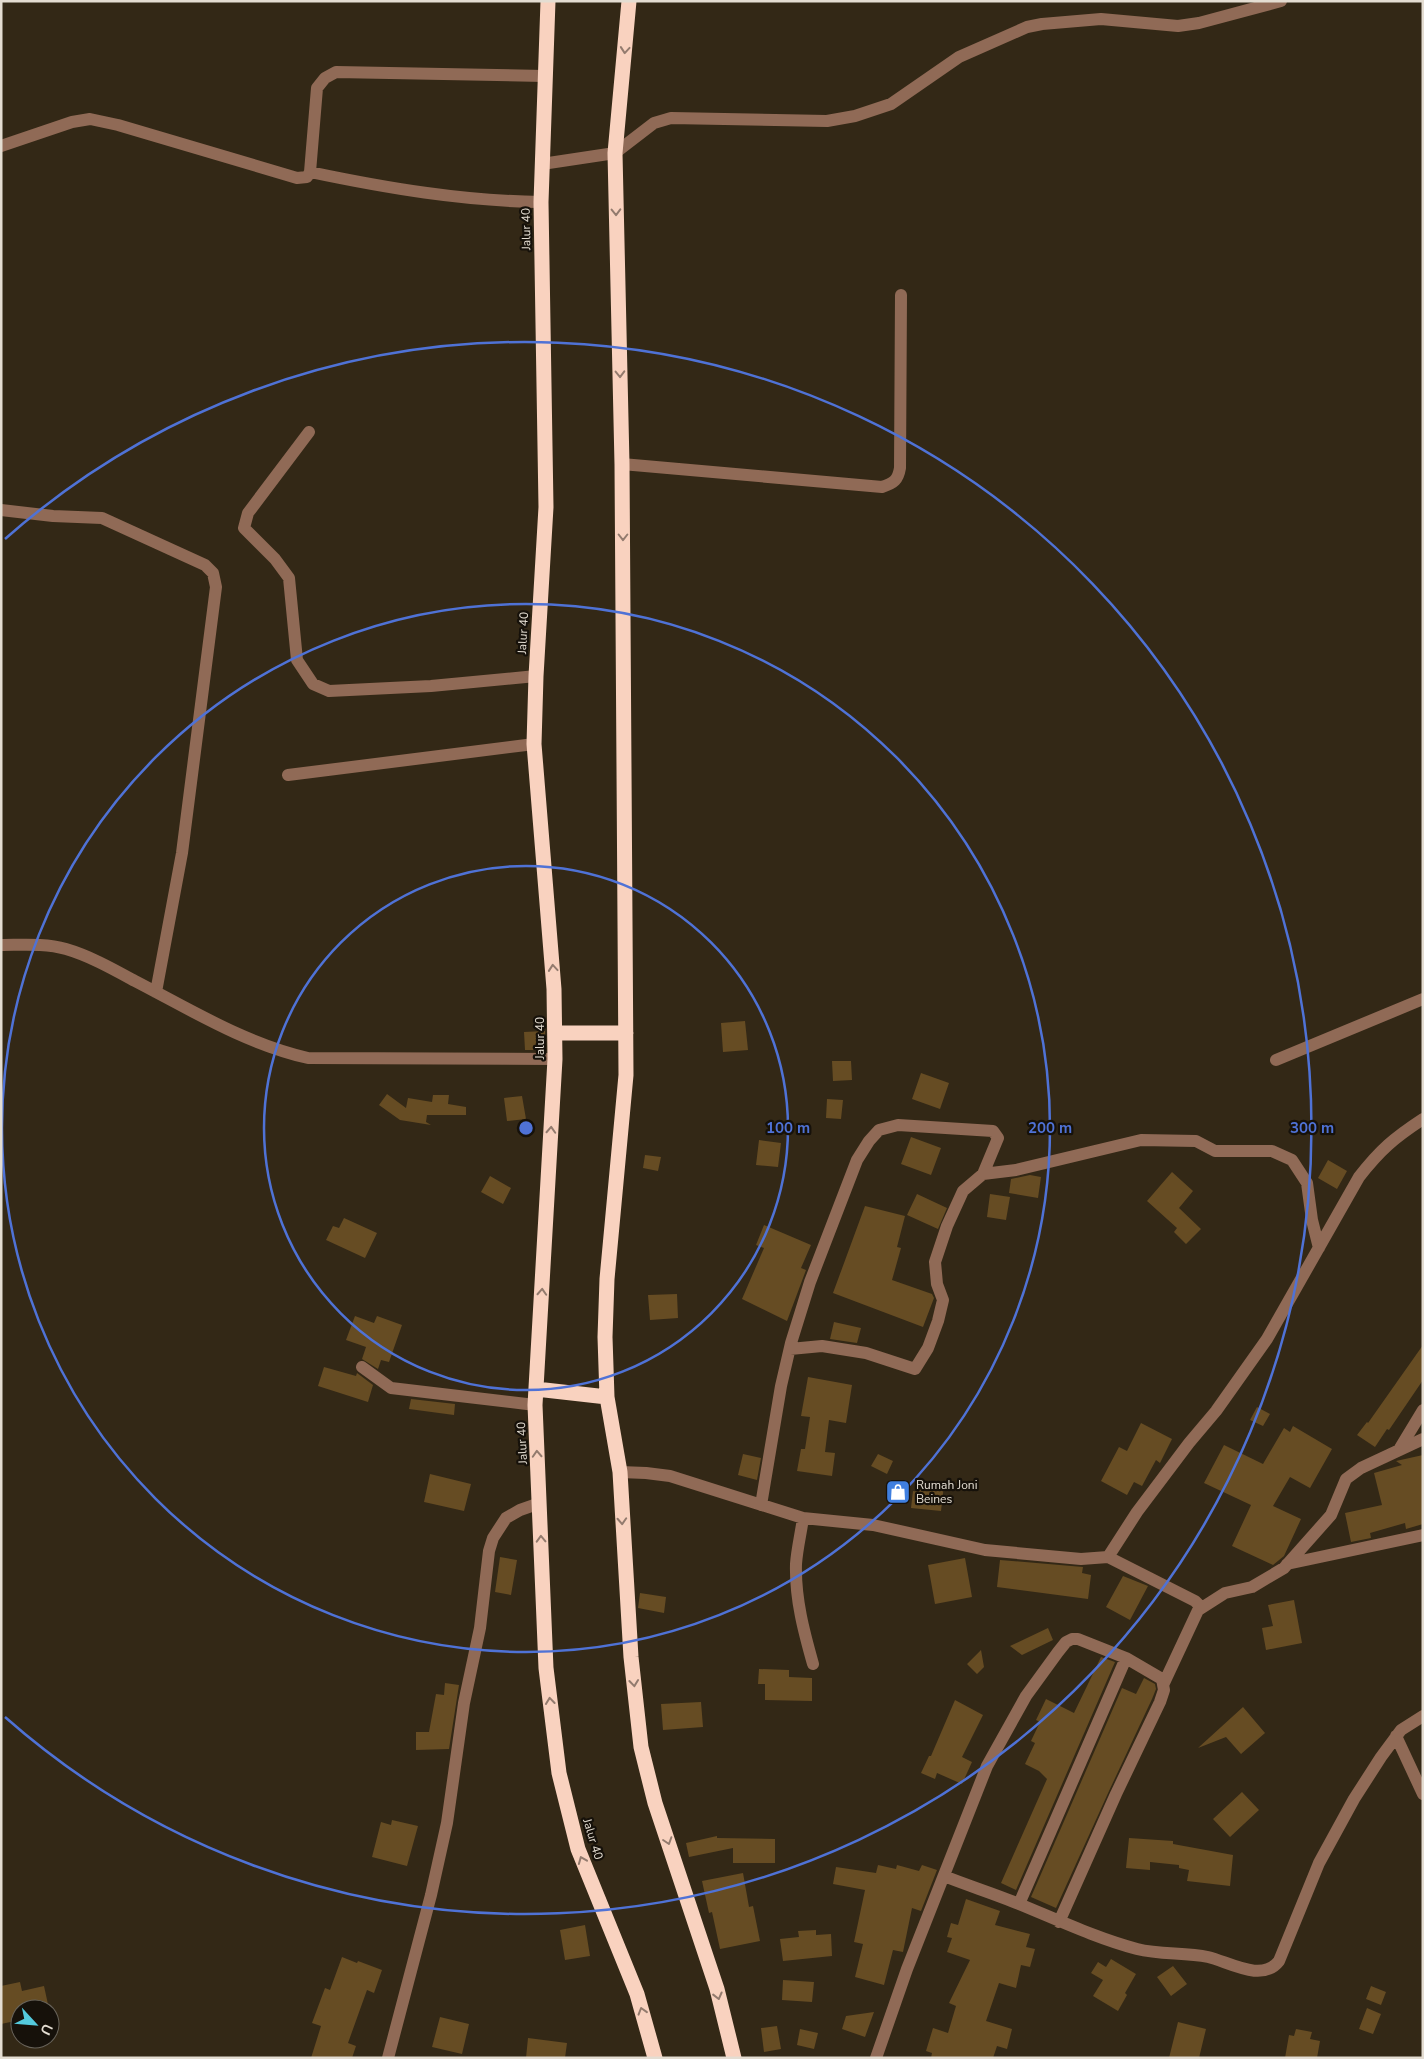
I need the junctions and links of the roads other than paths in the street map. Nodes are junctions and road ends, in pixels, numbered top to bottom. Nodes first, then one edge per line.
1 (548, 1) edge
2 (629, 1) edge
3 (1282, 1) edge
4 (544, 76) junction
5 (1, 146) edge
6 (615, 153) junction
7 (542, 164) junction
8 (310, 172) junction
9 (541, 202) junction
10 (900, 295) dead end
11 (309, 432) dead end
12 (622, 464) junction
13 (1, 510) edge
14 (536, 676) junction
15 (534, 744) junction
16 (288, 775) dead end
17 (1, 945) edge
18 (156, 992) junction
19 (1423, 999) edge
20 (555, 1033) junction
21 (626, 1033) junction
22 (555, 1059) junction
23 (1276, 1060) dead end
24 (1423, 1119) edge
25 (983, 1174) junction
26 (1319, 1248) junction
27 (790, 1349) junction
28 (362, 1367) dead end
29 (536, 1389) junction
30 (607, 1397) junction
31 (535, 1405) junction
32 (1423, 1410) edge
33 (1423, 1439) edge
34 (1400, 1448) junction
35 (620, 1472) junction
36 (540, 1503) junction
37 (762, 1505) junction
38 (803, 1518) junction
39 (1423, 1535) edge
40 (1108, 1557) junction
41 (1287, 1564) junction
42 (1200, 1609) junction
43 (1126, 1658) junction
44 (814, 1664) dead end
45 (1164, 1683) junction
46 (1423, 1716) edge
47 (1396, 1736) junction
48 (1423, 1794) edge
49 (944, 1876) junction
50 (1019, 1904) junction
51 (1058, 1922) junction
52 (388, 2058) edge
53 (655, 2058) edge
54 (734, 2058) edge
55 (876, 2058) edge

1 - 4 highway, Jalur 40
2 -> 6 highway
3 - 6 street
4 - 7 highway, Jalur 40
4 - 8 street
5 - 8 street
6 - 7 street
6 -> 12 highway
7 - 9 highway, Jalur 40
8 - 9 street
9 - 14 highway, Jalur 40
10 - 12 street
11 - 14 street
12 -> 21 highway
13 - 18 street
14 - 15 highway, Jalur 40
15 - 16 street
20 -> 15 highway, Jalur 40
17 - 18 street
18 - 22 street
19 - 23 street
20 - 21 highway
20 - 22 highway, Jalur 40
21 - 30 highway
29 -> 22 highway, Jalur 40
24 - 26 street
25 - 26 street
25 - 27 street
25 - 27 street
26 - 40 street
27 - 37 street
28 - 31 street
29 - 30 highway
29 - 31 highway, Jalur 40
30 - 35 highway
36 -> 31 highway, Jalur 40
32 - 34 street
33 - 34 street
34 - 41 street
35 - 37 street
35 -> 54 highway
36 - 52 street
53 -> 36 highway, Jalur 40
37 - 38 street
38 - 40 street
38 - 44 street
39 - 41 street
40 - 42 street
41 - 42 street
42 - 45 street
43 - 45 street
43 - 49 street
43 - 50 street
45 - 51 street
46 - 47 street
47 - 48 street
47 - 51 street
49 - 50 street
49 - 55 street
50 - 51 street

